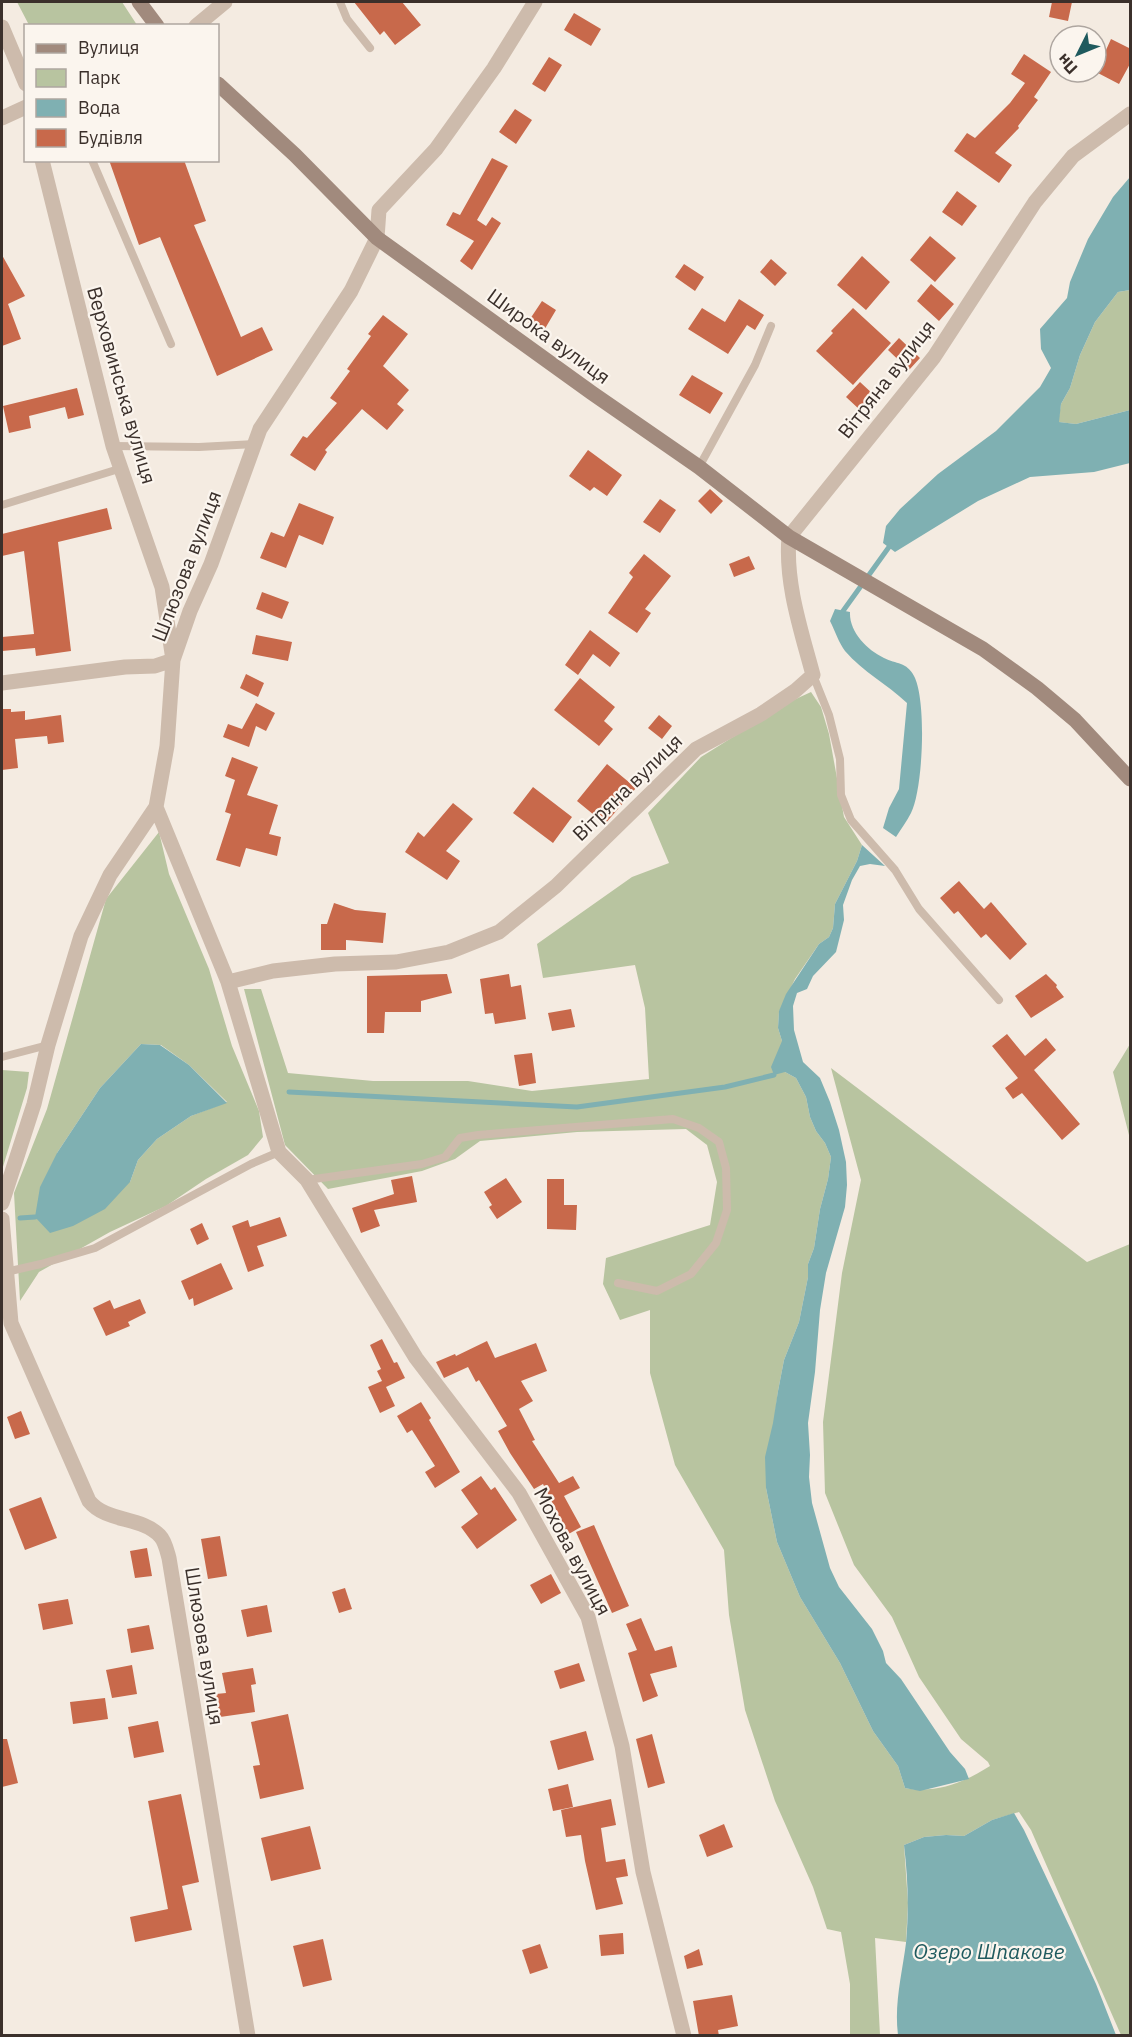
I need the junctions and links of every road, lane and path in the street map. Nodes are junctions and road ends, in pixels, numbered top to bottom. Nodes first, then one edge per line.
1 (139, 2) edge
2 (225, 2) edge
3 (340, 2) edge
4 (535, 2) edge
5 (156, 24) edge
6 (198, 24) edge
7 (2, 27) edge
8 (370, 48) dead end
9 (24, 79) edge
10 (219, 85) edge
11 (24, 108) edge
12 (1131, 114) edge
13 (2, 118) edge
14 (42, 162) edge
15 (93, 162) edge
16 (377, 238) junction
17 (771, 326) dead end
18 (171, 344) dead end
19 (255, 444) junction
20 (113, 446) junction
21 (699, 467) junction
22 (122, 468) junction
23 (2, 505) edge
24 (789, 537) junction
25 (173, 660) junction
26 (813, 675) junction
27 (2, 683) edge
28 (1131, 780) edge
29 (156, 807) junction
30 (228, 982) junction
31 (999, 1000) dead end
32 (48, 1045) junction
33 (2, 1057) edge
34 (279, 1152) junction
35 (307, 1180) junction
36 (2, 1203) edge
37 (2, 1227) edge
38 (6, 1272) junction
39 (618, 1283) dead end
40 (6, 1327) edge
41 (248, 2036) edge
42 (684, 2036) edge

1 - 5 main road
2 - 6 street
3 - 8 lane
4 - 16 street, Шлюзова вулиця
7 - 9 street
10 - 16 main road, Широка вулиця
11 - 13 street
12 - 24 street, Вітряна вулиця
14 - 20 street, Верховинська вулиця
15 - 18 lane
16 - 19 street, Шлюзова вулиця
16 - 21 main road, Широка вулиця
17 - 21 lane
19 - 20 lane
19 - 25 street, Шлюзова вулиця
20 - 22 street, Верховинська вулиця
21 - 24 main road, Широка вулиця
22 - 23 lane
22 - 25 street, Верховинська вулиця
24 - 26 street
24 - 28 main road, Широка вулиця
25 - 27 street
25 - 29 street, Шлюзова вулиця
26 - 30 street, Вітряна вулиця
26 - 31 lane
29 - 30 street
29 - 32 street, Шлюзова вулиця
30 - 34 street
32 - 33 lane
32 - 36 street, Шлюзова вулиця
34 - 35 street, Мохова вулиця
34 - 38 lane
35 - 39 lane
35 - 42 street, Мохова вулиця
37 - 38 street, Шлюзова вулиця
38 - 40 street, Шлюзова вулиця
40 - 41 street, Шлюзова вулиця

